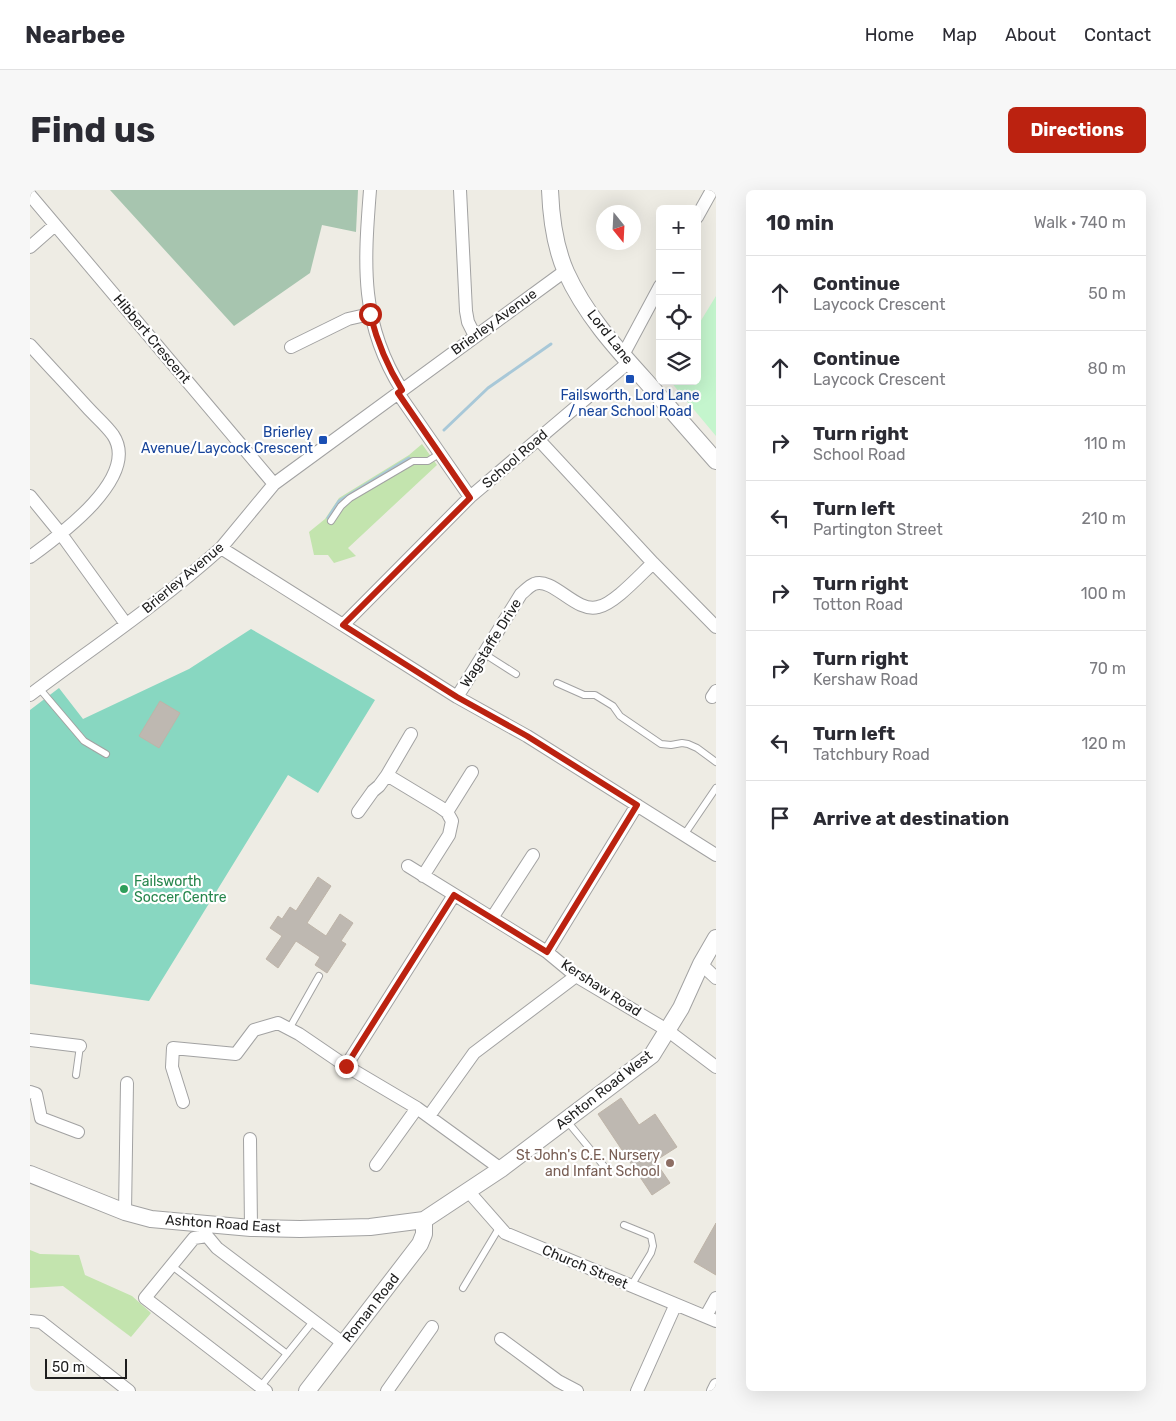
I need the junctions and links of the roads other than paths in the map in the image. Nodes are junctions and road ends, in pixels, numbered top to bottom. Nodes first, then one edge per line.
1 (370, 190) edge
2 (460, 190) edge
3 (550, 190) edge
4 (712, 190) edge
5 (30, 195) edge
6 (701, 210) edge
7 (55, 225) junction
8 (30, 246) edge
9 (565, 271) junction
10 (656, 294) edge
11 (370, 314) junction
12 (475, 336) junction
13 (30, 345) edge
14 (291, 347) dead end
15 (626, 358) junction
16 (400, 392) junction
17 (538, 439) junction
18 (439, 454) junction
19 (716, 460) edge
20 (274, 484) junction
21 (30, 496) edge
22 (470, 498) junction
23 (331, 521) dead end
24 (61, 534) junction
25 (221, 548) junction
26 (30, 557) edge
27 (653, 564) junction
28 (126, 624) junction
29 (343, 625) junction
30 (716, 628) edge
31 (484, 653) junction
32 (516, 674) dead end
33 (557, 683) dead end
34 (35, 692) edge
35 (457, 697) junction
36 (411, 734) dead end
37 (106, 754) dead end
38 (716, 762) edge
39 (472, 772) dead end
40 (387, 776) junction
41 (716, 788) edge
42 (637, 805) junction
43 (358, 812) dead end
44 (447, 812) junction
45 (684, 835) junction
46 (533, 855) dead end
47 (716, 855) edge
48 (408, 866) dead end
49 (423, 876) junction
50 (454, 895) junction
51 (492, 918) junction
52 (716, 938) edge
53 (547, 952) junction
54 (701, 964) junction
55 (319, 976) dead end
56 (576, 976) junction
57 (716, 978) edge
58 (667, 1030) junction
59 (294, 1032) junction
60 (30, 1040) edge
61 (80, 1046) joint
62 (346, 1066) junction
63 (716, 1067) edge
64 (76, 1075) dead end
65 (127, 1083) dead end
66 (30, 1092) edge
67 (184, 1102) dead end
68 (417, 1108) junction
69 (429, 1116) junction
70 (566, 1120) junction
71 (78, 1132) dead end
72 (250, 1139) dead end
73 (376, 1165) dead end
74 (501, 1169) junction
75 (608, 1171) dead end
76 (30, 1174) edge
77 (469, 1192) junction
78 (125, 1212) junction
79 (424, 1220) junction
80 (624, 1224) dead end
81 (251, 1228) junction
82 (500, 1228) junction
83 (205, 1230) junction
84 (172, 1266) junction
85 (631, 1286) junction
86 (463, 1288) dead end
87 (716, 1298) edge
88 (675, 1306) junction
89 (711, 1319) edge
90 (314, 1320) junction
91 (30, 1322) edge
92 (432, 1327) dead end
93 (501, 1339) dead end
94 (343, 1342) junction
95 (287, 1354) junction
96 (716, 1385) edge
97 (263, 1389) edge
98 (129, 1391) edge
99 (307, 1391) edge
100 (387, 1391) edge
101 (577, 1391) edge
102 (637, 1391) edge
103 (714, 1391) edge

1 - 11 street
2 - 12 street
3 - 9 street, Lord Lane
4 - 6 street
5 - 7 street, Hibbert Crescent
7 - 8 street
7 - 20 street, Hibbert Crescent
9 - 12 street, Brierley Avenue
9 - 15 street, Lord Lane
10 - 15 street
11 - 14 street
11 - 16 street
12 - 16 street, Brierley Avenue
13 - 24 street
15 - 17 street, School Road
15 - 19 street, Lord Lane
16 - 18 street
16 - 20 street, Brierley Avenue
17 - 22 street, School Road
17 - 27 street
18 - 22 street
18 - 23 lane
20 - 25 street, Brierley Avenue
21 - 24 street
22 - 29 street, School Road
24 - 26 street
24 - 28 street
25 - 28 street, Brierley Avenue
25 - 29 street
27 - 30 street
27 - 31 street, Wagstaffe Drive
28 - 34 street, Brierley Avenue
29 - 35 street
31 - 32 lane
31 - 35 street, Wagstaffe Drive
33 - 38 lane
34 - 37 lane
35 - 42 street
36 - 40 street
39 - 44 street
40 - 43 street
40 - 44 street
41 - 45 lane
42 - 45 street
42 - 53 street
44 - 49 street
45 - 47 street
46 - 51 street
48 - 49 street, Kershaw Road
49 - 50 street, Kershaw Road
50 - 51 street, Kershaw Road
50 - 62 street
51 - 53 street, Kershaw Road
52 - 54 street, Ashton Road West
53 - 56 street, Kershaw Road
54 - 57 street
54 - 58 street, Ashton Road West
55 - 59 lane
56 - 58 street, Kershaw Road
56 - 69 street
58 - 63 street, Kershaw Road
58 - 70 street, Ashton Road West
59 - 62 street
59 - 67 street
60 - 61 street
61 - 64 lane
62 - 68 street
65 - 78 street
66 - 71 street
68 - 69 street
68 - 73 street
69 - 74 street
70 - 74 street, Ashton Road West
70 - 75 lane
72 - 81 street
74 - 77 street, Ashton Road West
76 - 78 street, Ashton Road East
77 - 79 street, Ashton Road West
77 - 82 street, Church Street
78 - 83 street, Ashton Road East
79 - 81 street, Ashton Road East
79 - 94 street, Roman Road
80 - 85 lane
81 - 83 street, Ashton Road East
82 - 85 street, Church Street
82 - 86 lane
83 - 84 street
83 - 90 street
84 - 95 lane
84 - 97 street
85 - 88 street, Church Street
87 - 89 street
88 - 89 street, Church Street
88 - 102 street
90 - 94 street
90 - 95 lane
91 - 98 street
92 - 100 street
93 - 101 street
94 - 99 street, Roman Road
95 - 97 lane
96 - 103 street

